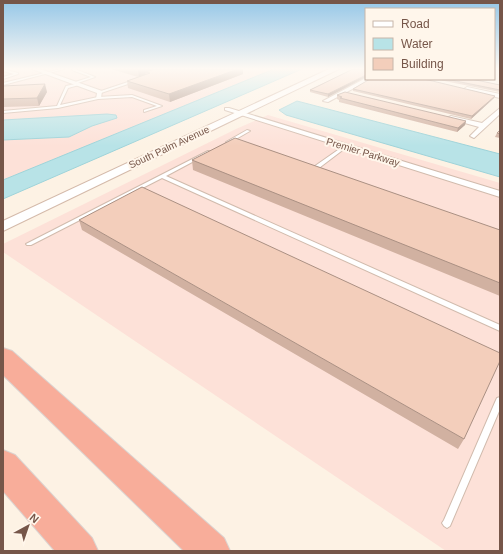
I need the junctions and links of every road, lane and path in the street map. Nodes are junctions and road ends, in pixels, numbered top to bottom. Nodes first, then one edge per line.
1 (64, 95) edge
2 (99, 95) joint
3 (259, 95) edge
4 (279, 95) edge
5 (338, 95) edge
6 (326, 101) dead end
7 (58, 107) junction
8 (500, 110) edge
9 (145, 111) dead end
10 (224, 111) joint
11 (3, 112) edge
12 (240, 113) junction
13 (440, 115) edge
14 (484, 126) junction
15 (248, 131) dead end
16 (474, 136) dead end
17 (153, 143) dead end
18 (221, 146) edge
19 (346, 146) junction
20 (214, 149) edge
21 (317, 167) edge
22 (162, 176) junction
23 (500, 194) edge
24 (3, 216) edge
25 (3, 227) edge
26 (29, 244) dead end
27 (500, 328) edge
28 (3, 358) edge
29 (500, 400) edge
30 (3, 466) edge
31 (447, 523) dead end
32 (79, 551) edge
33 (212, 551) edge

1 - 7 lane
2 - 7 lane
2 - 9 lane
3 - 10 main road
4 - 12 main road, South Palm Avenue
5 - 6 street
7 - 11 lane
8 - 14 street
10 - 12 street, Premier Parkway
12 - 19 street, Premier Parkway
12 - 25 main road, South Palm Avenue
13 - 14 street
14 - 16 street
15 - 18 lane
17 - 24 main road, South Palm Avenue
19 - 21 lane
19 - 23 street, Premier Parkway
20 - 22 lane
22 - 26 lane
22 - 27 lane
28 - 33 highway
29 - 31 lane
30 - 32 highway

